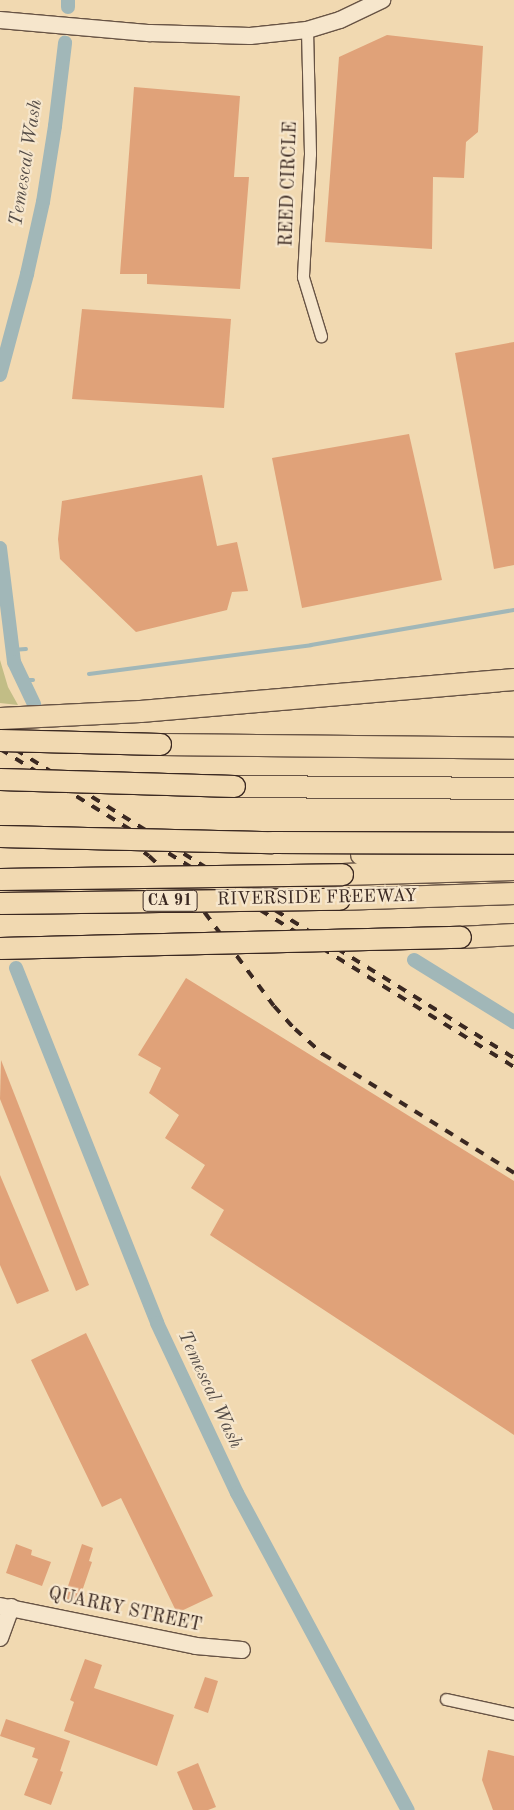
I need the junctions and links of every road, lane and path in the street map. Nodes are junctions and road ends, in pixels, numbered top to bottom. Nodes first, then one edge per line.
1 (382, 0) edge
2 (0, 20) edge
3 (307, 30) junction
4 (321, 336) dead end
5 (514, 680) edge
6 (0, 718) edge
7 (0, 740) edge
8 (514, 742) edge
9 (355, 746) junction
10 (514, 748) edge
11 (0, 779) edge
12 (514, 788) edge
13 (0, 826) edge
14 (514, 830) edge
15 (514, 835) edge
16 (0, 836) edge
17 (514, 843) edge
18 (360, 844) junction
19 (0, 850) edge
20 (514, 853) edge
21 (514, 869) edge
22 (0, 878) edge
23 (514, 893) edge
24 (0, 903) edge
25 (514, 936) edge
26 (0, 948) edge
27 (5, 1606) edge
28 (0, 1638) edge
29 (242, 1650) dead end
30 (446, 1699) dead end
31 (514, 1714) edge

1 - 3 street
2 - 3 street
3 - 4 street, REED CIRCLE
5 - 6 highway
7 - 9 highway, bridge
8 - 9 highway
9 - 10 highway
11 - 12 highway, bridge
13 - 14 highway
13 - 18 highway
15 - 18 highway
16 - 17 highway, bridge
18 - 19 highway
18 - 20 highway
21 - 22 highway, bridge
23 - 24 highway, RIVERSIDE FREEWAY / CA 91, bridge
25 - 26 highway, bridge
27 - 28 street
27 - 29 street, QUARRY STREET
30 - 31 street

